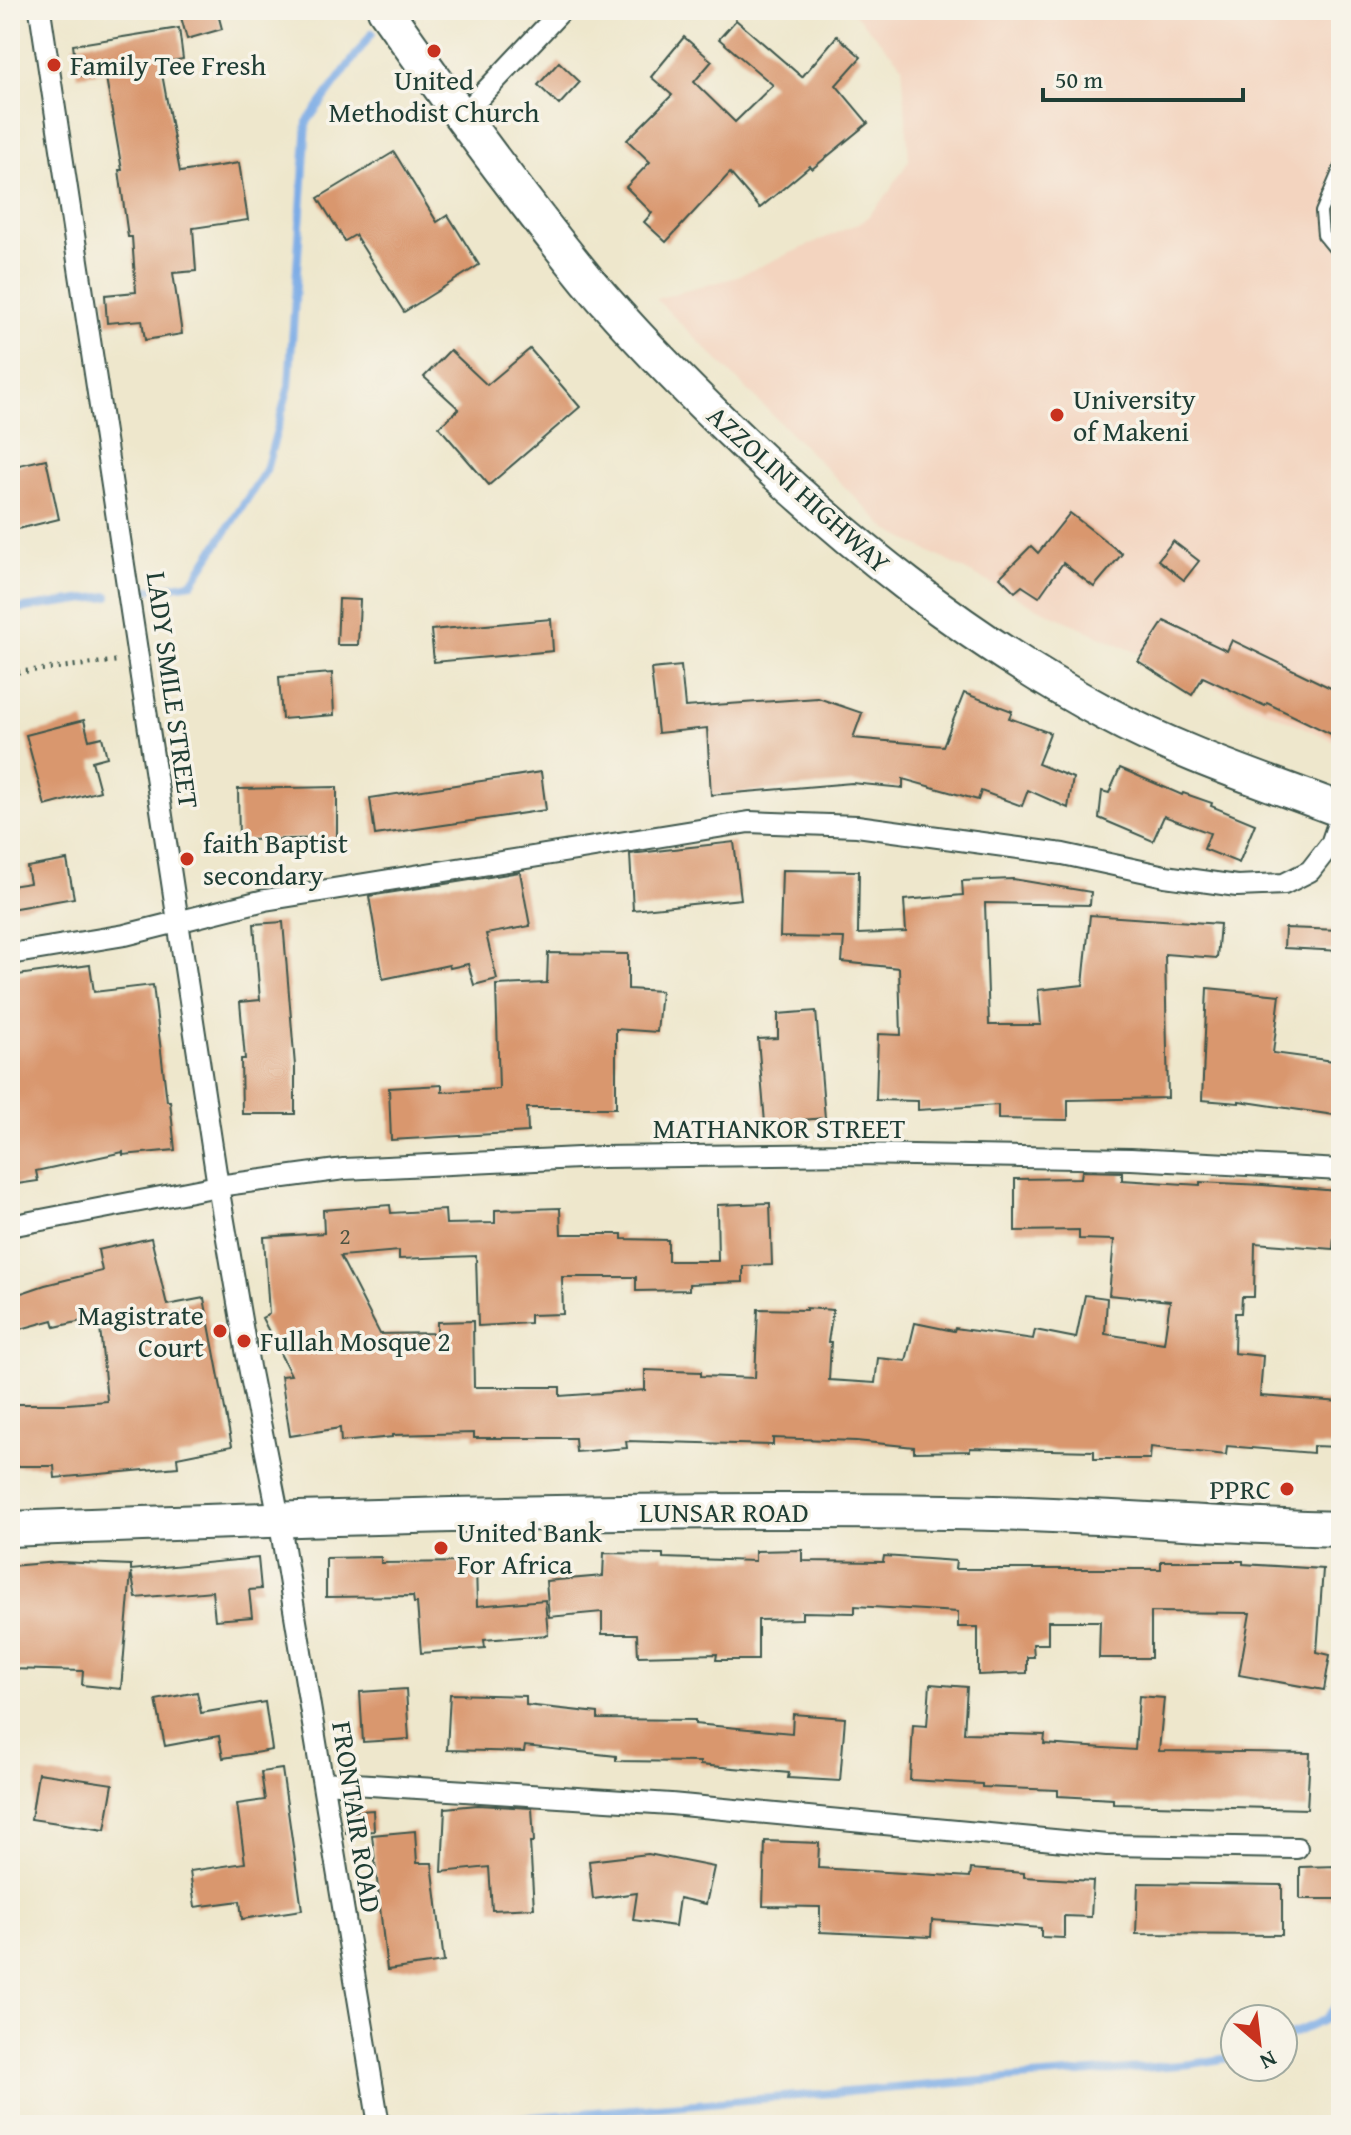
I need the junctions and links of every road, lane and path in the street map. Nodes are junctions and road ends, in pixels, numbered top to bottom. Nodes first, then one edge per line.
1 (40, 10) edge
2 (385, 10) edge
3 (562, 10) edge
4 (461, 117) junction
5 (1341, 165) edge
6 (1341, 257) edge
7 (140, 658) junction
8 (10, 673) edge
9 (1341, 812) edge
10 (179, 919) junction
11 (10, 954) edge
12 (1341, 1170) edge
13 (218, 1186) junction
14 (10, 1226) edge
15 (279, 1518) junction
16 (10, 1529) edge
17 (1341, 1529) edge
18 (323, 1782) junction
19 (1297, 1848) dead end
20 (379, 2125) edge

1 - 7 street, LADY SMILE STREET
2 - 4 main road, AZZOLINI HIGHWAY
3 - 4 street
4 - 9 main road, AZZOLINI HIGHWAY
5 - 6 lane
7 - 8 path
7 - 10 street, LADY SMILE STREET
9 - 10 street
10 - 11 street
10 - 13 street, LADY SMILE STREET
12 - 13 street, MATHANKOR STREET
13 - 14 street
13 - 15 street, LADY SMILE STREET
15 - 16 main road, LUNSAR ROAD
15 - 17 main road, LUNSAR ROAD
15 - 18 street, FRONTAIR ROAD
18 - 19 street
18 - 20 street, FRONTAIR ROAD

